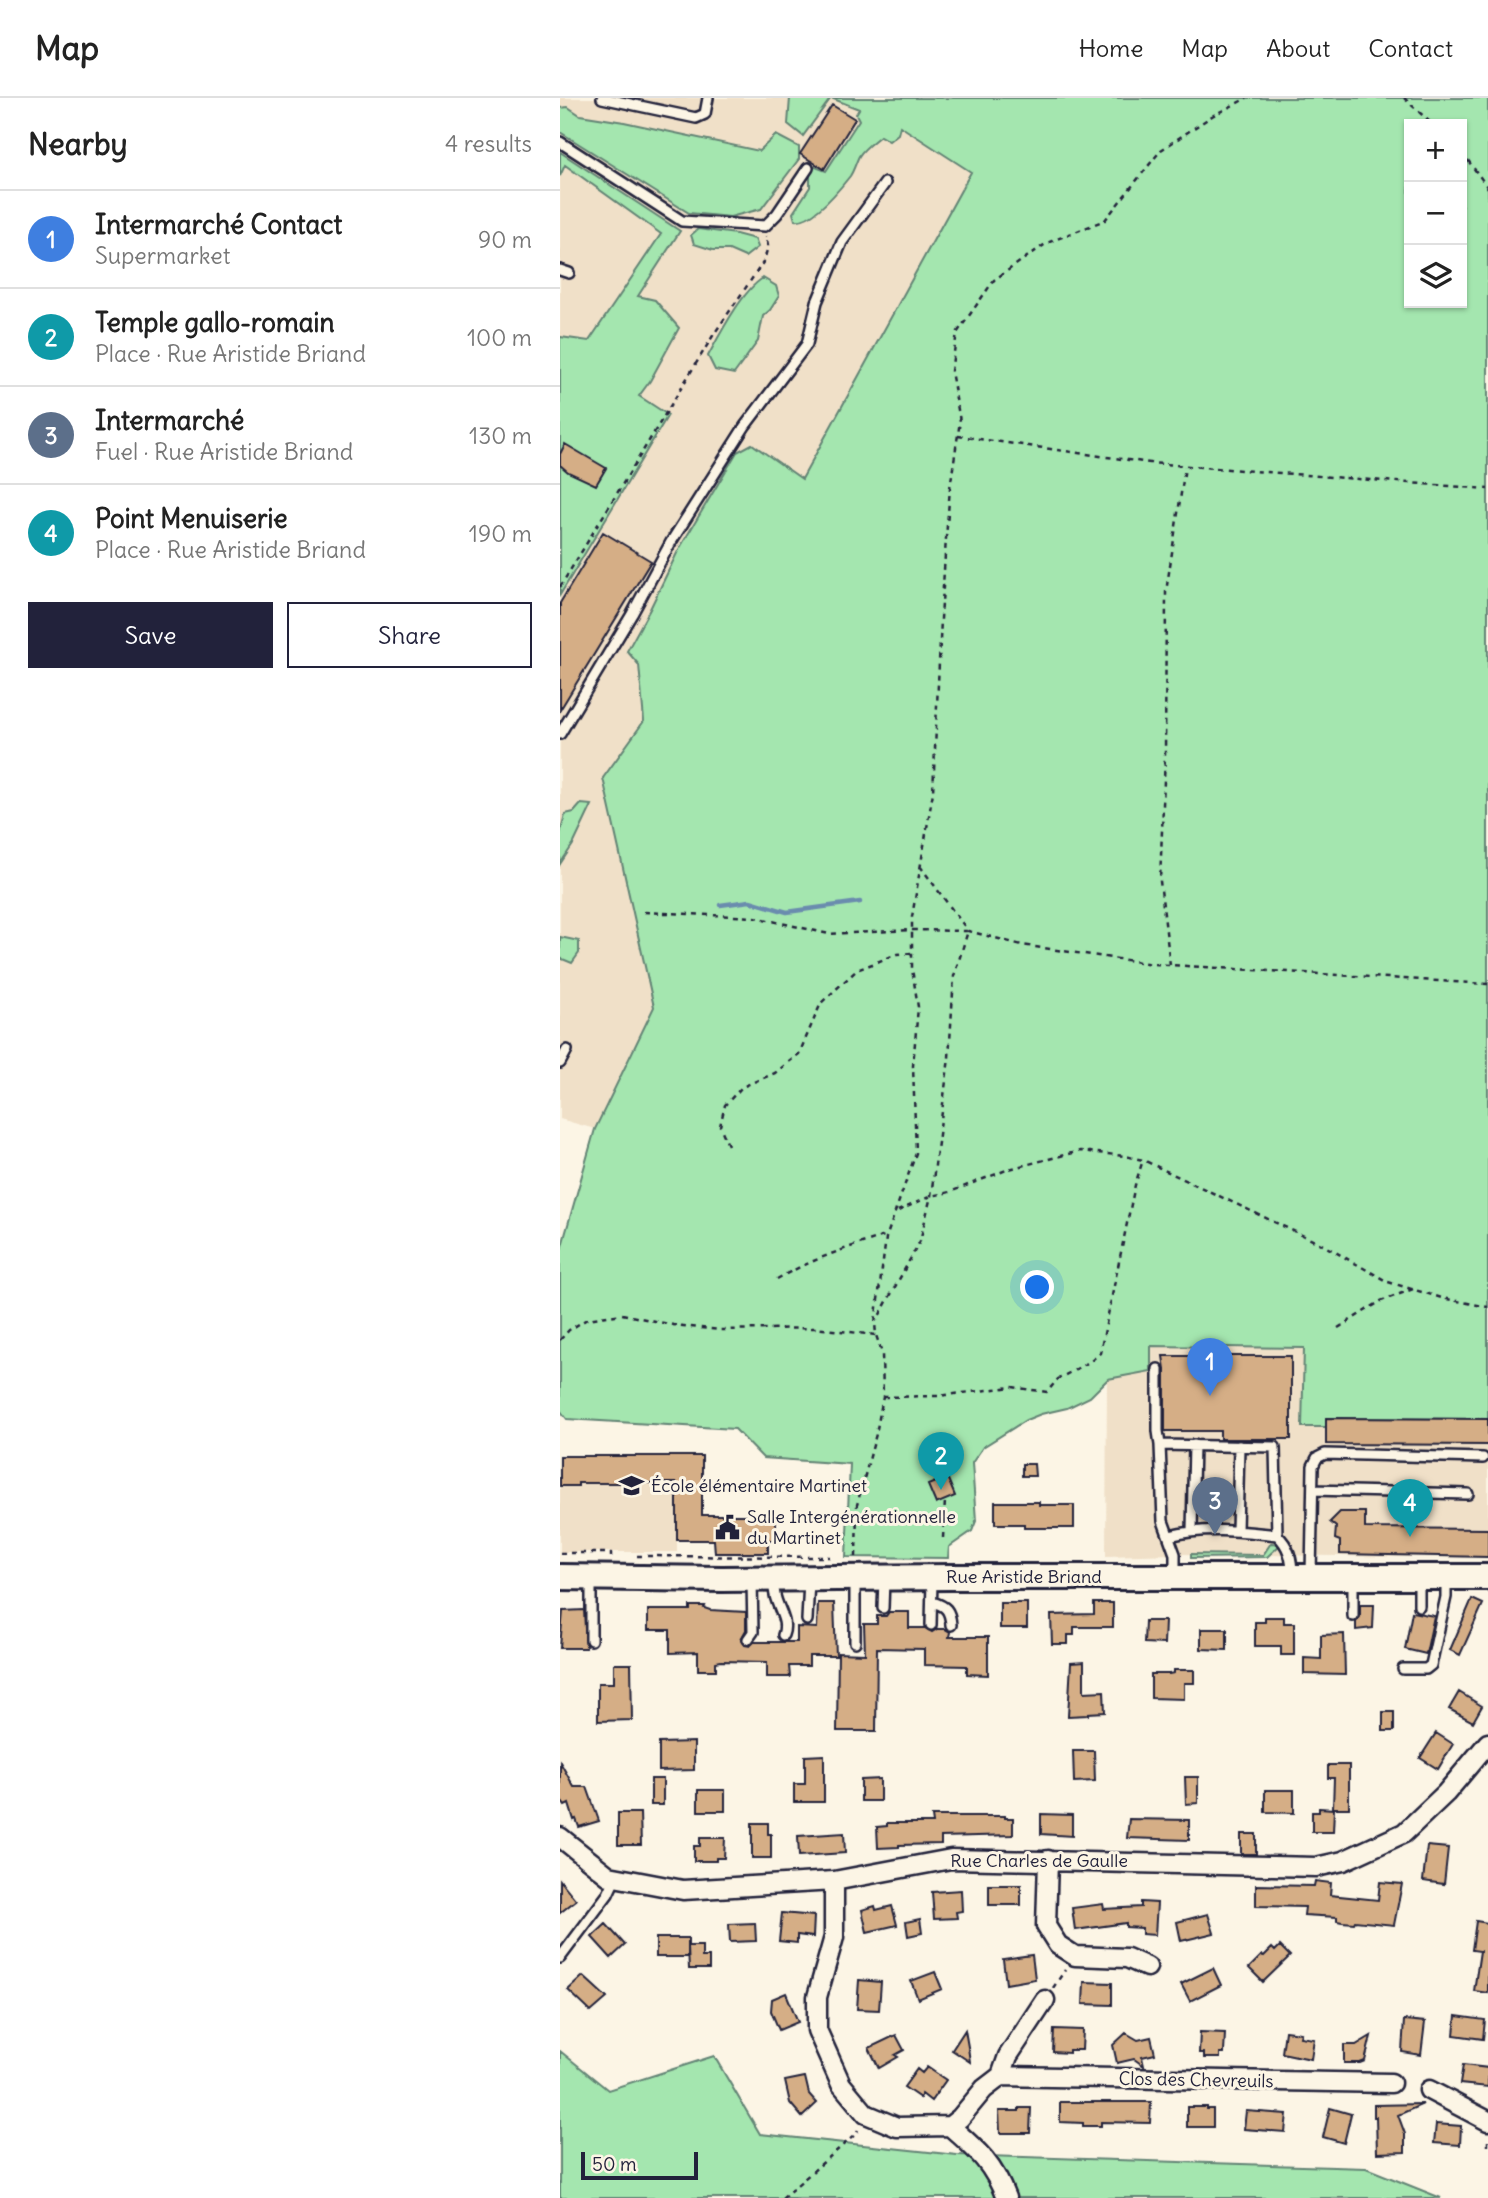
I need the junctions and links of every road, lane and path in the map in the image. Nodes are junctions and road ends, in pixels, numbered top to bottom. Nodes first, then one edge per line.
1 (602, 98) edge
2 (708, 98) edge
3 (1247, 98) edge
4 (1404, 98) edge
5 (1427, 119) edge
6 (560, 142) edge
7 (1467, 159) edge
8 (808, 168) dead end
9 (885, 183) dead end
10 (1488, 188) edge
11 (765, 226) junction
12 (958, 436) junction
13 (1186, 466) junction
14 (1488, 489) edge
15 (560, 587) edge
16 (560, 734) edge
17 (919, 866) junction
18 (644, 912) dead end
19 (911, 930) junction
20 (968, 931) junction
21 (912, 953) junction
22 (1170, 965) junction
23 (1488, 984) edge
24 (567, 1050) dead end
25 (560, 1063) edge
26 (728, 1145) dead end
27 (1143, 1160) junction
28 (931, 1196) junction
29 (897, 1212) junction
30 (887, 1236) junction
31 (777, 1279) dead end
32 (1413, 1289) junction
33 (1488, 1307) edge
34 (875, 1323) junction
35 (1338, 1328) dead end
36 (876, 1335) junction
37 (560, 1340) edge
38 (1158, 1369) dead end
39 (883, 1397) junction
40 (1160, 1445) junction
41 (1194, 1445) junction
42 (1239, 1446) junction
43 (1483, 1458) dead end
44 (1313, 1490) junction
45 (1468, 1494) dead end
46 (945, 1500) dead end
47 (1192, 1530) junction
48 (1237, 1531) junction
49 (1277, 1535) junction
50 (1169, 1536) junction
51 (943, 1538) dead end
52 (560, 1553) edge
53 (622, 1556) dead end
54 (632, 1556) dead end
55 (691, 1556) dead end
56 (560, 1577) edge
57 (591, 1577) junction
58 (884, 1577) junction
59 (932, 1577) junction
60 (1175, 1577) junction
61 (1302, 1577) junction
62 (1353, 1577) junction
63 (1419, 1577) junction
64 (1446, 1577) junction
65 (1488, 1577) edge
66 (810, 1578) junction
67 (855, 1578) junction
68 (762, 1579) junction
69 (932, 1602) junction
70 (1419, 1606) dead end
71 (883, 1608) dead end
72 (1353, 1616) dead end
73 (807, 1620) dead end
74 (931, 1625) dead end
75 (951, 1625) dead end
76 (783, 1635) dead end
77 (748, 1639) dead end
78 (591, 1640) dead end
79 (855, 1642) dead end
80 (1403, 1669) dead end
81 (1488, 1743) edge
82 (560, 1837) edge
83 (1048, 1860) junction
84 (616, 1877) junction
85 (834, 1881) junction
86 (1075, 1956) junction
87 (560, 1958) edge
88 (1147, 1967) dead end
89 (1045, 2000) joint
90 (1001, 2076) junction
91 (1391, 2083) dead end
92 (1429, 2090) dead end
93 (866, 2114) junction
94 (1488, 2121) edge
95 (950, 2126) junction
96 (1488, 2141) edge
97 (1488, 2150) edge
98 (782, 2198) edge
99 (1006, 2198) edge

1 - 2 lane
3 - 12 path
4 - 5 path
6 - 11 lane
7 - 10 path
8 - 11 lane
9 - 16 lane
11 - 15 path
12 - 13 path
12 - 17 path
13 - 14 path
13 - 22 path
17 - 19 path
17 - 20 path
18 - 19 path
19 - 20 path
19 - 21 path
20 - 22 path
20 - 28 path
21 - 26 path
21 - 29 path
22 - 23 path
24 - 25 lane
27 - 28 path
27 - 32 path
27 - 39 path
28 - 29 path
28 - 34 path
29 - 30 path
30 - 31 path
30 - 34 path
32 - 33 path
32 - 35 path
34 - 36 path
36 - 37 path
36 - 39 path
38 - 40 lane
39 - 67 path
40 - 41 lane
40 - 50 lane
41 - 42 lane
41 - 47 lane
42 - 48 lane
42 - 49 lane
43 - 44 lane
44 - 45 lane
44 - 61 lane
46 - 51 path
47 - 48 lane
47 - 50 lane
48 - 49 lane
49 - 61 lane
50 - 60 lane
52 - 53 path
54 - 55 path
56 - 57 street, Rue Aristide Briand
57 - 68 street, Rue Aristide Briand
57 - 78 lane
58 - 59 street, Rue Aristide Briand
58 - 67 street, Rue Aristide Briand
58 - 71 lane
59 - 60 street, Rue Aristide Briand
59 - 69 lane
60 - 61 street, Rue Aristide Briand
61 - 62 street, Rue Aristide Briand
62 - 63 street, Rue Aristide Briand
62 - 72 lane
63 - 64 street, Rue Aristide Briand
63 - 70 lane
64 - 65 street, Rue Aristide Briand
64 - 80 lane
66 - 67 street, Rue Aristide Briand
66 - 68 street, Rue Aristide Briand
66 - 73 lane
67 - 79 lane
68 - 76 lane
68 - 77 lane
69 - 74 lane
69 - 75 lane
81 - 83 street, Rue Charles de Gaulle
82 - 84 street, Rue Charles de Gaulle
83 - 85 street, Rue Charles de Gaulle
83 - 86 street
84 - 85 street, Rue Charles de Gaulle
84 - 87 lane
85 - 93 street
86 - 88 street
86 - 89 path
89 - 90 street
90 - 91 street, Clos des Chevreuils
90 - 95 street
92 - 94 street
93 - 95 street
93 - 98 path
95 - 99 street
96 - 97 path

